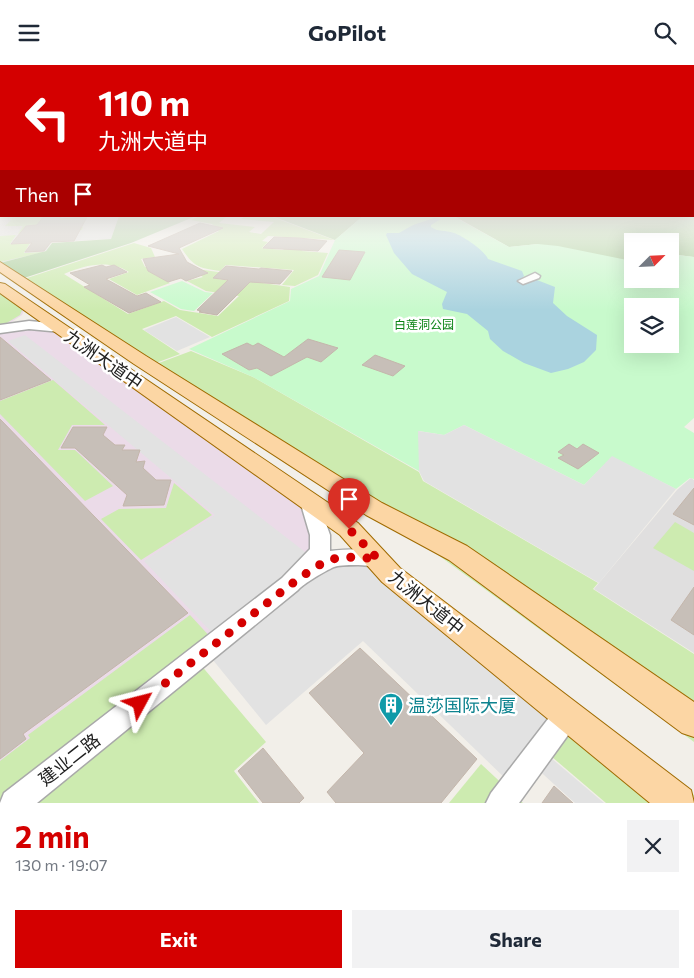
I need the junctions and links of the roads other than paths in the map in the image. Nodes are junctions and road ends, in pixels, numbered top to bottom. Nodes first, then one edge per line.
1 (0, 265) edge
2 (535, 276) dead end
3 (523, 281) dead end
4 (0, 287) edge
5 (34, 304) junction
6 (61, 328) junction
7 (0, 329) edge
8 (309, 501) junction
9 (378, 559) junction
10 (290, 585) junction
11 (568, 715) junction
12 (694, 721) edge
13 (14, 803) edge
14 (501, 803) edge
15 (678, 803) edge

1 - 5 main road, 九洲大道中
2 - 3 street
4 - 5 main road, 九洲大道中
5 - 6 main road, 九洲大道中
5 - 7 street
5 - 12 main road, 九洲大道中
6 - 7 street
6 - 8 main road, 九洲大道中
8 - 9 main road, 九洲大道中
8 - 10 street, 建业二路
9 - 10 street, 建业二路
9 - 11 main road, 九洲大道中
10 - 13 street, 建业二路
11 - 14 street
11 - 15 main road, 九洲大道中

